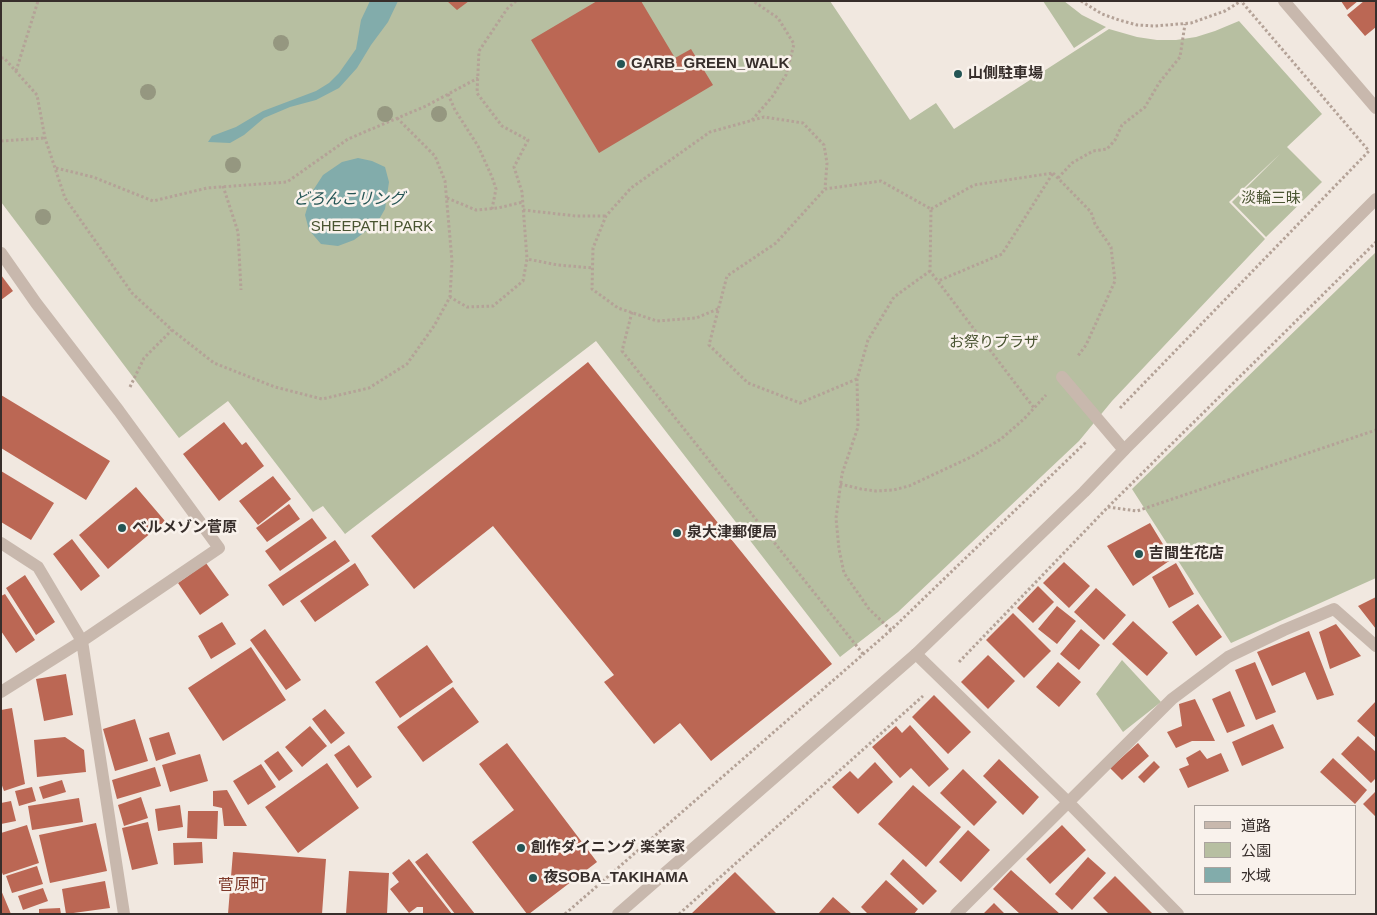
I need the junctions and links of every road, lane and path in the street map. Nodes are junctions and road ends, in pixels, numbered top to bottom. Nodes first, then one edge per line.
1 (38, 1) edge
2 (516, 1) edge
3 (753, 1) edge
4 (1081, 1) edge
5 (1241, 1) edge
6 (1284, 1) edge
7 (1185, 24) junction
8 (1, 58) edge
9 (16, 71) junction
10 (478, 78) junction
11 (448, 94) junction
12 (1376, 108) edge
13 (396, 118) junction
14 (751, 120) junction
15 (45, 138) junction
16 (1, 140) edge
17 (55, 168) junction
18 (1054, 173) junction
19 (1058, 178) junction
20 (223, 186) junction
21 (826, 189) junction
22 (446, 198) junction
23 (1376, 199) edge
24 (523, 202) junction
25 (492, 209) junction
26 (931, 209) junction
27 (523, 210) junction
28 (606, 216) junction
29 (1376, 242) edge
30 (1, 253) edge
31 (527, 259) junction
32 (593, 268) junction
33 (930, 271) junction
34 (938, 281) junction
35 (241, 290) dead end
36 (450, 297) junction
37 (719, 309) junction
38 (632, 312) junction
39 (172, 330) junction
40 (1062, 378) junction
41 (857, 379) junction
42 (1034, 408) junction
43 (119, 411) junction
44 (1102, 426) junction
45 (1376, 430) edge
46 (1124, 450) junction
47 (840, 484) junction
48 (1084, 492) junction
49 (1108, 507) junction
50 (1, 543) edge
51 (891, 630) junction
52 (82, 641) junction
53 (1376, 646) edge
54 (862, 654) junction
55 (916, 654) junction
56 (942, 679) junction
57 (1, 692) edge
58 (1068, 802) junction
59 (124, 914) edge
60 (566, 914) edge
61 (618, 914) edge
62 (679, 914) edge
63 (956, 914) edge
64 (1178, 914) edge

1 - 9 path
2 - 10 path
3 - 14 path
4 - 7 path
5 - 7 path
5 - 44 path
6 - 12 street
7 - 19 path
8 - 9 path
9 - 15 path
10 - 11 path
10 - 24 path
11 - 13 path
11 - 25 path
13 - 20 path
13 - 22 path
14 - 21 path
14 - 28 path
15 - 16 path
15 - 17 path
17 - 20 path
17 - 39 path
18 - 19 path
18 - 26 path
18 - 34 path
19 - 40 path
20 - 35 path
21 - 26 path
21 - 37 path
22 - 25 path
22 - 36 path
23 - 46 street
24 - 25 path
24 - 27 path
26 - 33 path
27 - 28 path
27 - 31 path
28 - 32 path
29 - 49 path
30 - 43 street
31 - 32 path
31 - 36 path
32 - 38 path
33 - 34 path
33 - 41 path
34 - 42 path
36 - 39 path
37 - 38 path
37 - 41 path
38 - 54 path
39 - 43 path
40 - 42 path
40 - 44 street
41 - 47 path
42 - 47 path
43 - 52 street
44 - 46 street
44 - 51 path
45 - 49 path
46 - 48 street
47 - 51 path
48 - 49 path
48 - 55 street
49 - 56 path
50 - 52 street
51 - 54 path
52 - 57 street
52 - 59 street
53 - 58 street
54 - 60 path
55 - 56 street
55 - 61 street
56 - 58 street
56 - 62 path
58 - 63 street
58 - 64 street

